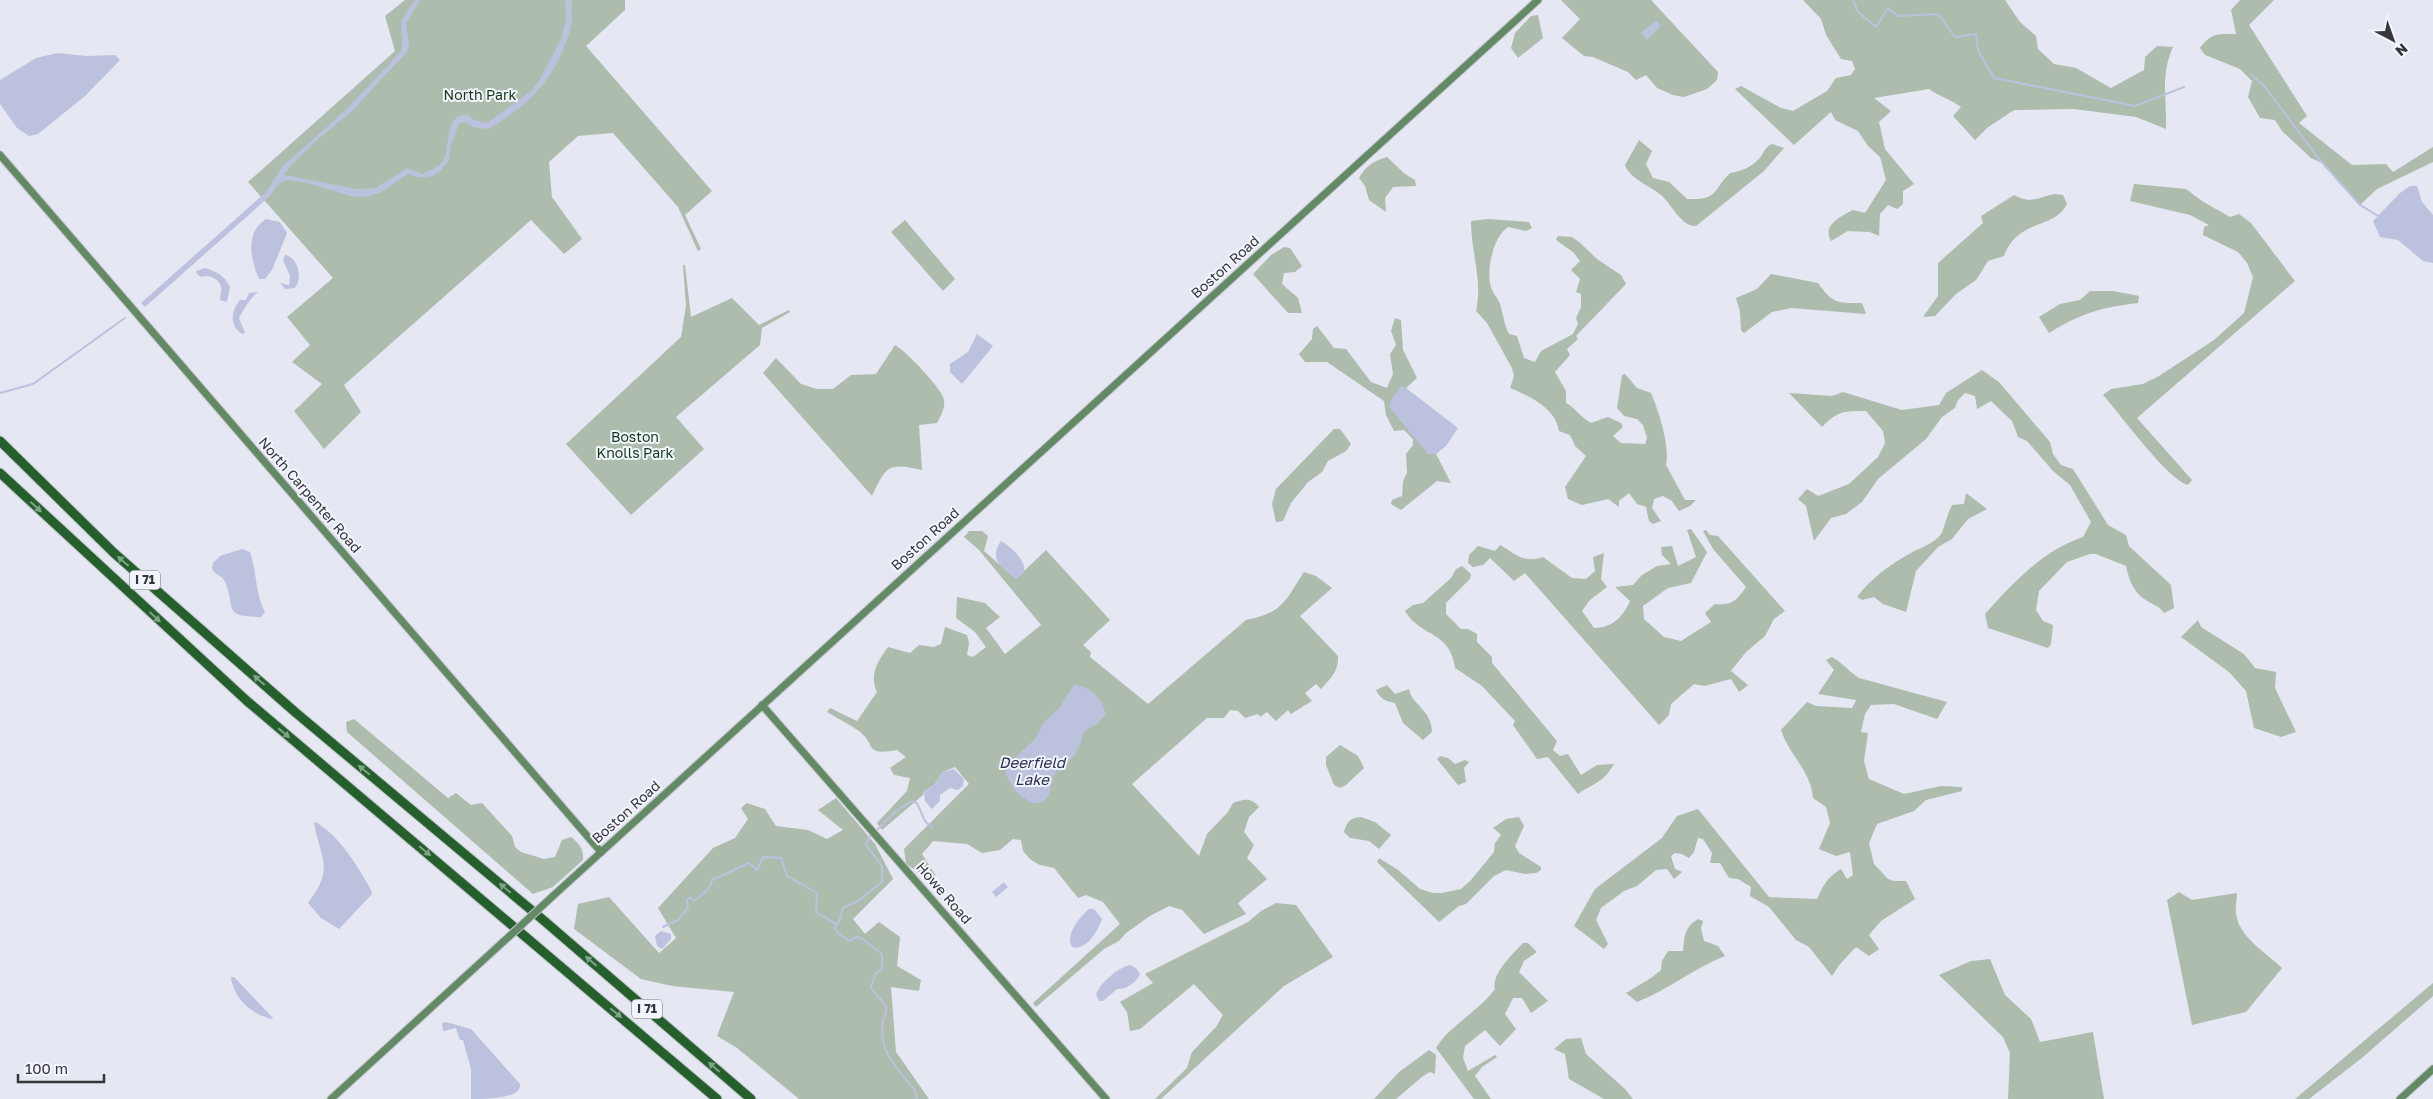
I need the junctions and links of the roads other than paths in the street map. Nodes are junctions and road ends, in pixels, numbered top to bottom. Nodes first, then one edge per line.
1 (1538, 0) edge
2 (0, 155) edge
3 (0, 441) edge
4 (0, 474) edge
5 (762, 705) junction
6 (600, 852) junction
7 (2433, 1069) edge
8 (331, 1099) edge
9 (717, 1099) edge
10 (751, 1099) edge
11 (1106, 1099) edge
12 (2400, 1099) edge

1 - 5 street, Boston Road
2 - 6 street, North Carpenter Road
10 -> 3 highway, I 71
4 -> 9 highway, I 71
5 - 6 street, Boston Road
5 - 11 street, Howe Road
6 - 8 street, Boston Road, bridge
7 - 12 street

